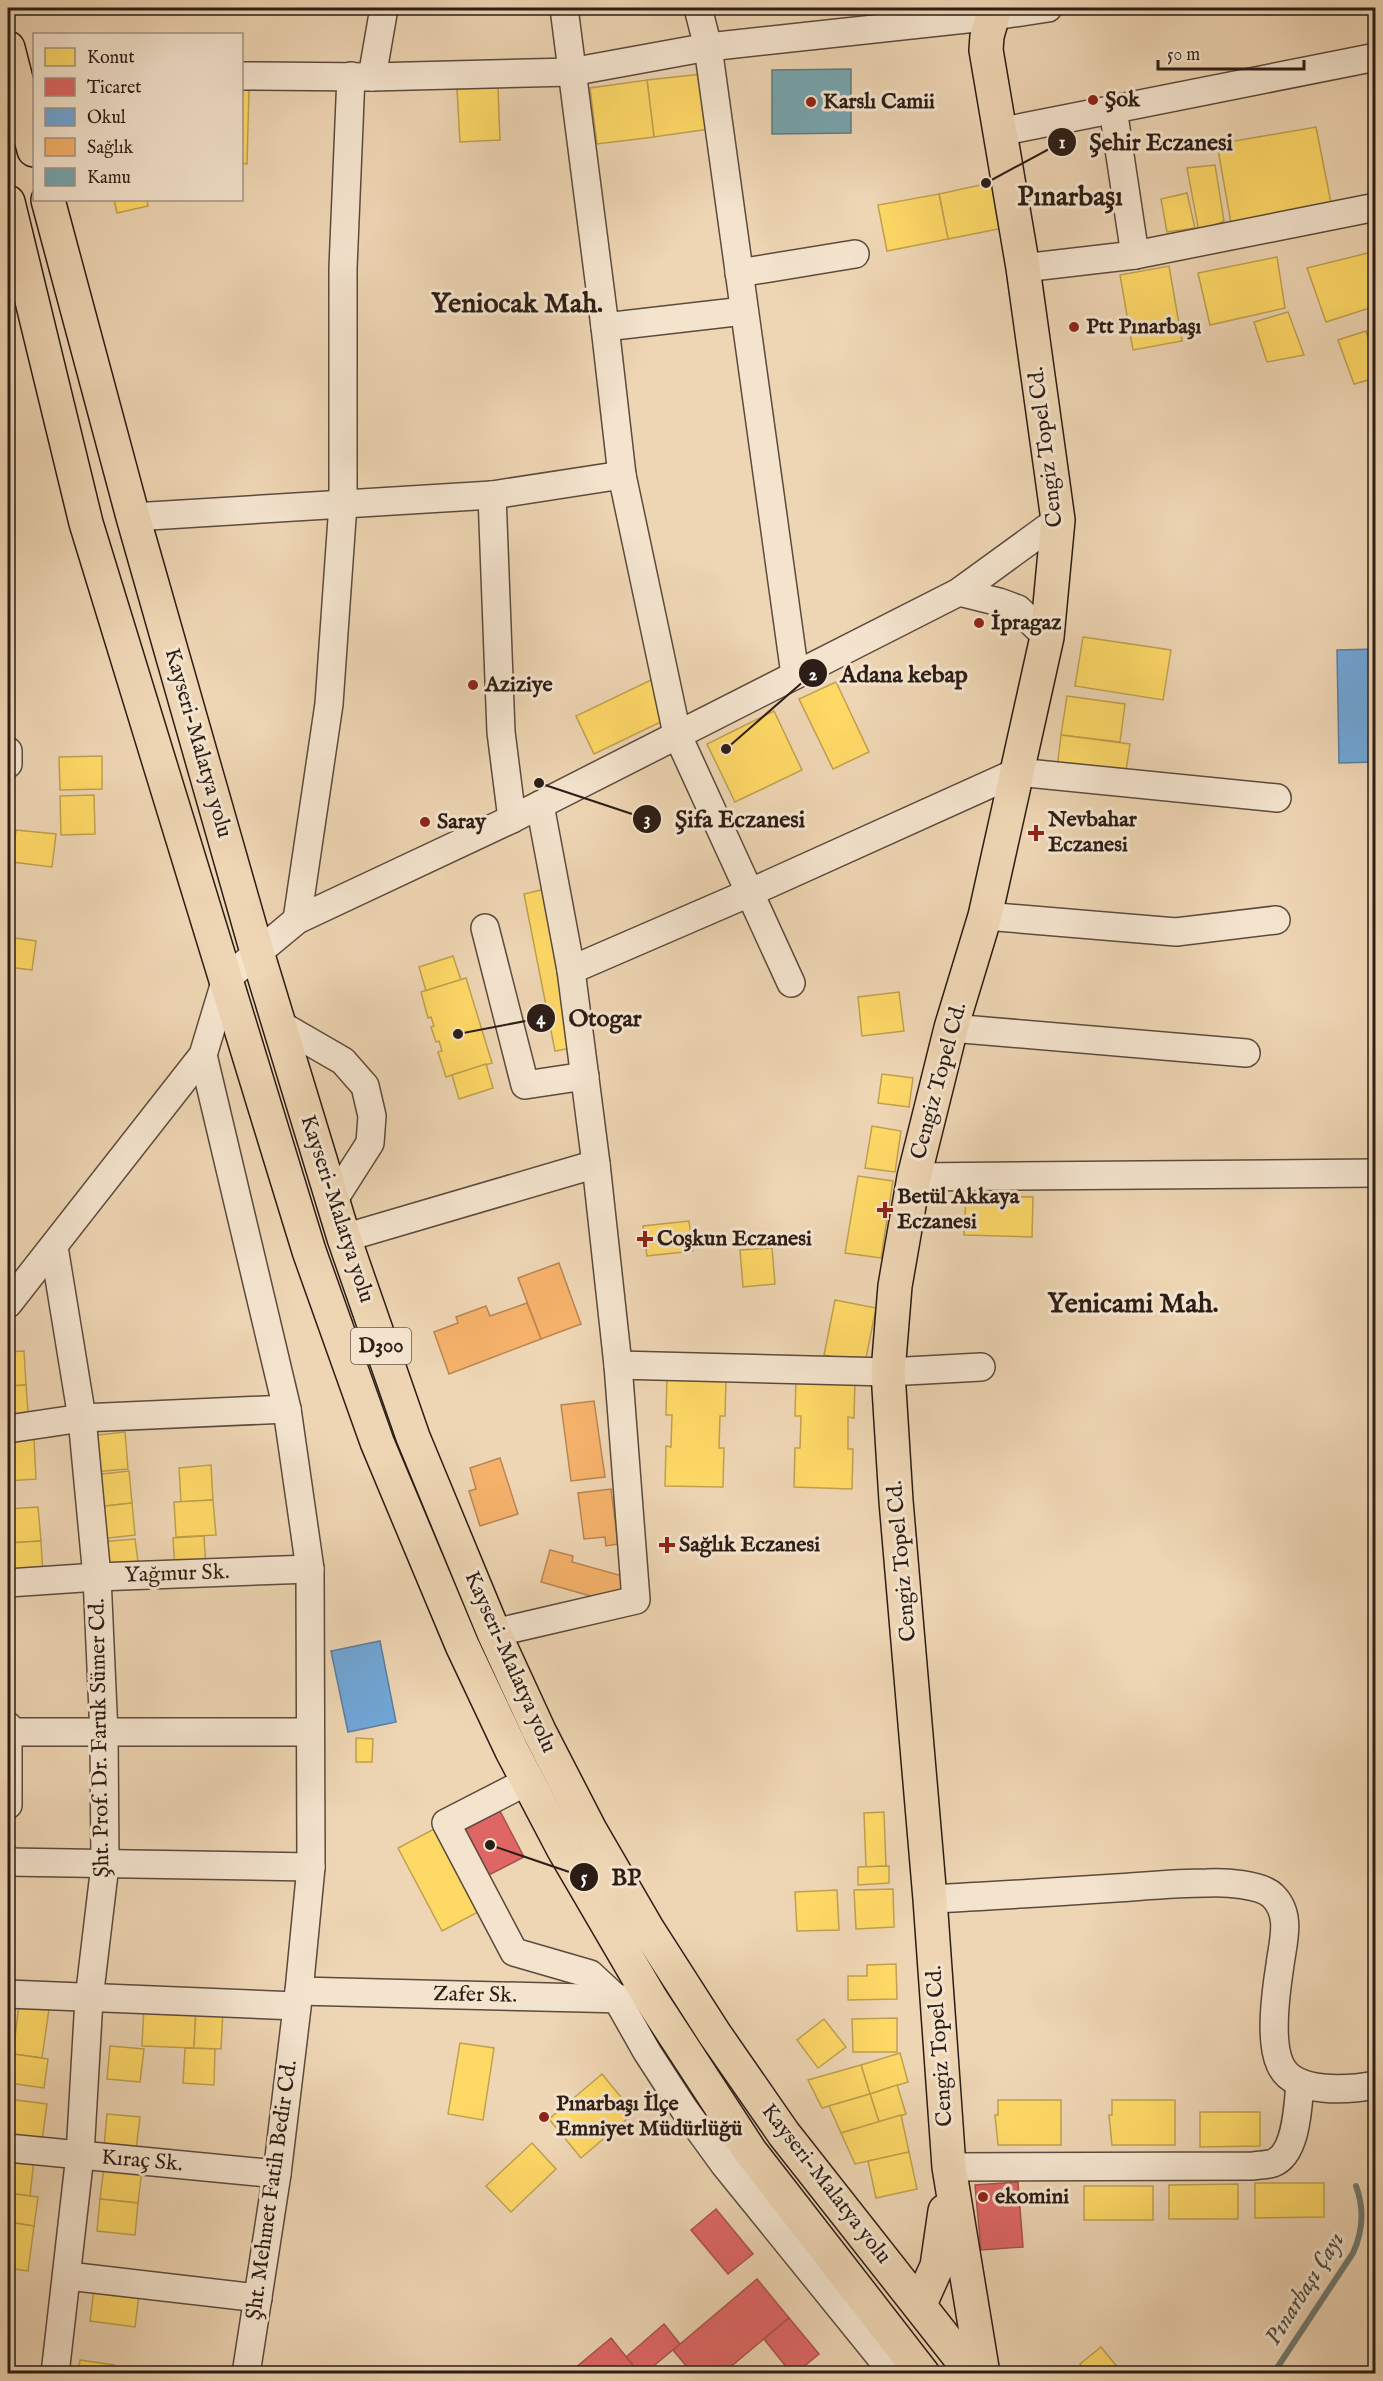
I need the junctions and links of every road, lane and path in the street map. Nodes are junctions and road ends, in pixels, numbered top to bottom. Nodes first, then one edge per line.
1 (384, 8) edge
2 (564, 8) edge
3 (698, 8) edge
4 (1048, 8) edge
5 (995, 12) edge
6 (708, 47) junction
7 (1376, 57) edge
8 (19, 67) edge
9 (571, 72) junction
10 (243, 76) edge
11 (362, 76) junction
12 (1113, 109) junction
13 (999, 132) junction
14 (33, 144) edge
15 (48, 201) edge
16 (8, 202) edge
17 (1376, 207) edge
18 (855, 254) dead end
19 (1135, 255) junction
20 (1023, 268) junction
21 (739, 273) junction
22 (744, 311) junction
23 (605, 327) junction
24 (622, 475) junction
25 (492, 495) junction
26 (343, 504) junction
27 (133, 517) junction
28 (1058, 520) junction
29 (960, 592) junction
30 (1047, 637) junction
31 (795, 675) junction
32 (677, 734) junction
33 (8, 751) edge
34 (8, 764) edge
35 (1017, 772) junction
36 (1277, 798) dead end
37 (540, 804) junction
38 (512, 819) junction
39 (749, 893) junction
40 (986, 916) junction
41 (297, 920) junction
42 (1276, 920) dead end
43 (485, 928) dead end
44 (257, 952) junction
45 (572, 969) junction
46 (226, 979) junction
47 (791, 982) dead end
48 (279, 1024) junction
49 (951, 1028) junction
50 (1246, 1053) dead end
51 (203, 1055) junction
52 (585, 1076) junction
53 (596, 1164) junction
54 (1376, 1173) edge
55 (914, 1177) junction
56 (333, 1201) junction
57 (344, 1238) junction
58 (54, 1247) junction
59 (8, 1304) edge
60 (618, 1365) junction
61 (981, 1367) dead end
62 (888, 1372) junction
63 (287, 1408) junction
64 (82, 1418) junction
65 (8, 1429) edge
66 (310, 1569) junction
67 (97, 1576) junction
68 (8, 1583) edge
69 (494, 1634) junction
70 (8, 1726) edge
71 (8, 1732) edge
72 (310, 1732) junction
73 (104, 1734) junction
74 (528, 1781) junction
75 (8, 1805) edge
76 (8, 1862) edge
77 (105, 1865) junction
78 (310, 1867) junction
79 (930, 1899) junction
80 (8, 1994) edge
81 (89, 1999) junction
82 (298, 1999) junction
83 (617, 1999) junction
84 (651, 1999) junction
85 (1300, 2083) junction
86 (1376, 2085) edge
87 (8, 2148) edge
88 (80, 2155) junction
89 (949, 2167) junction
90 (277, 2174) junction
91 (68, 2276) junction
92 (258, 2298) junction
93 (920, 2304) junction
94 (55, 2373) edge
95 (246, 2373) edge
96 (894, 2373) edge
97 (923, 2373) edge
98 (973, 2373) edge
99 (983, 2373) edge

1 - 11 street
2 - 9 street
3 - 6 street
4 - 5 street
5 - 6 street
5 - 13 main road, Cengiz Topel Cd.
6 - 9 street
6 - 21 street
7 - 12 street
8 - 14 main road
9 - 11 street
9 - 23 street
10 - 11 street
11 - 26 street
12 - 13 street
12 - 19 street
13 - 20 main road, Cengiz Topel Cd.
15 - 27 main road, Kayseri-Malatya yolu / D300
16 - 46 main road, Kayseri-Malatya yolu / D300
17 - 19 street
18 - 21 street
19 - 20 street
20 - 28 main road, Cengiz Topel Cd.
21 - 22 street
22 - 23 street
22 - 31 street
23 - 24 street
24 - 25 street
24 - 32 street
25 - 26 street
25 - 38 street
26 - 27 street
26 - 41 street
27 - 44 main road, Kayseri-Malatya yolu / D300
28 - 29 street
28 - 30 main road, Cengiz Topel Cd.
29 - 30 street
29 - 31 street
30 - 35 main road, Cengiz Topel Cd.
31 - 32 street
32 - 37 street
32 - 39 street
33 - 34 street
35 - 36 street
35 - 39 street
35 - 40 main road, Cengiz Topel Cd.
37 - 38 street
37 - 45 street
38 - 41 street
39 - 45 street
39 - 47 street
40 - 42 street
40 - 49 main road, Cengiz Topel Cd.
41 - 44 street
43 - 52 street
44 - 46 street
44 - 48 main road, Kayseri-Malatya yolu / D300
45 - 52 street
46 - 51 street
46 - 74 main road, Kayseri-Malatya yolu / D300
48 - 56 main road, Kayseri-Malatya yolu / D300
48 - 56 street
49 - 50 street
49 - 55 main road, Cengiz Topel Cd.
51 - 58 street
51 - 63 street, Şht. Mehmet Fatih Bedir Cd.
52 - 53 street
53 - 57 street
53 - 60 street
54 - 55 street
55 - 62 main road, Cengiz Topel Cd.
56 - 57 main road, Kayseri-Malatya yolu / D300
57 - 69 main road, Kayseri-Malatya yolu / D300
58 - 59 street
58 - 64 street, Şht. Prof. Dr. Faruk Sümer Cd.
60 - 62 street
60 - 69 street
61 - 62 street
62 - 79 main road, Cengiz Topel Cd.
63 - 64 street
63 - 66 street, Şht. Mehmet Fatih Bedir Cd.
64 - 65 street
64 - 67 street, Şht. Prof. Dr. Faruk Sümer Cd.
66 - 67 street, Yağmur Sk.
66 - 72 street, Şht. Mehmet Fatih Bedir Cd.
67 - 68 street, Yağmur Sk.
67 - 73 street, Şht. Prof. Dr. Faruk Sümer Cd.
69 - 93 main road, Kayseri-Malatya yolu / D300
70 - 71 street
71 - 73 street
71 - 75 street
72 - 73 street
72 - 78 street, Şht. Mehmet Fatih Bedir Cd.
73 - 77 street, Şht. Prof. Dr. Faruk Sümer Cd.
74 - 83 street
74 - 84 main road, Kayseri-Malatya yolu / D300
76 - 77 street
77 - 78 street
77 - 81 street, Şht. Prof. Dr. Faruk Sümer Cd.
78 - 82 street, Şht. Mehmet Fatih Bedir Cd.
79 - 85 street
79 - 89 main road, Cengiz Topel Cd.
80 - 81 street, Zafer Sk.
81 - 82 street, Zafer Sk.
81 - 88 street, Şht. Prof. Dr. Faruk Sümer Cd.
82 - 83 street, Zafer Sk.
82 - 90 street, Şht. Mehmet Fatih Bedir Cd.
83 - 84 street, Zafer Sk.
83 - 96 street
84 - 97 main road, Kayseri-Malatya yolu / D300
85 - 86 street
85 - 89 street
87 - 88 street, Kıraç Sk.
88 - 90 street, Kıraç Sk.
88 - 91 street, Şht. Prof. Dr. Faruk Sümer Cd.
89 - 93 main road
89 - 99 main road
90 - 92 street, Şht. Mehmet Fatih Bedir Cd.
91 - 92 street
91 - 94 street, Şht. Prof. Dr. Faruk Sümer Cd.
92 - 95 street, Şht. Mehmet Fatih Bedir Cd.
93 - 98 main road, Kayseri-Malatya yolu / D300

